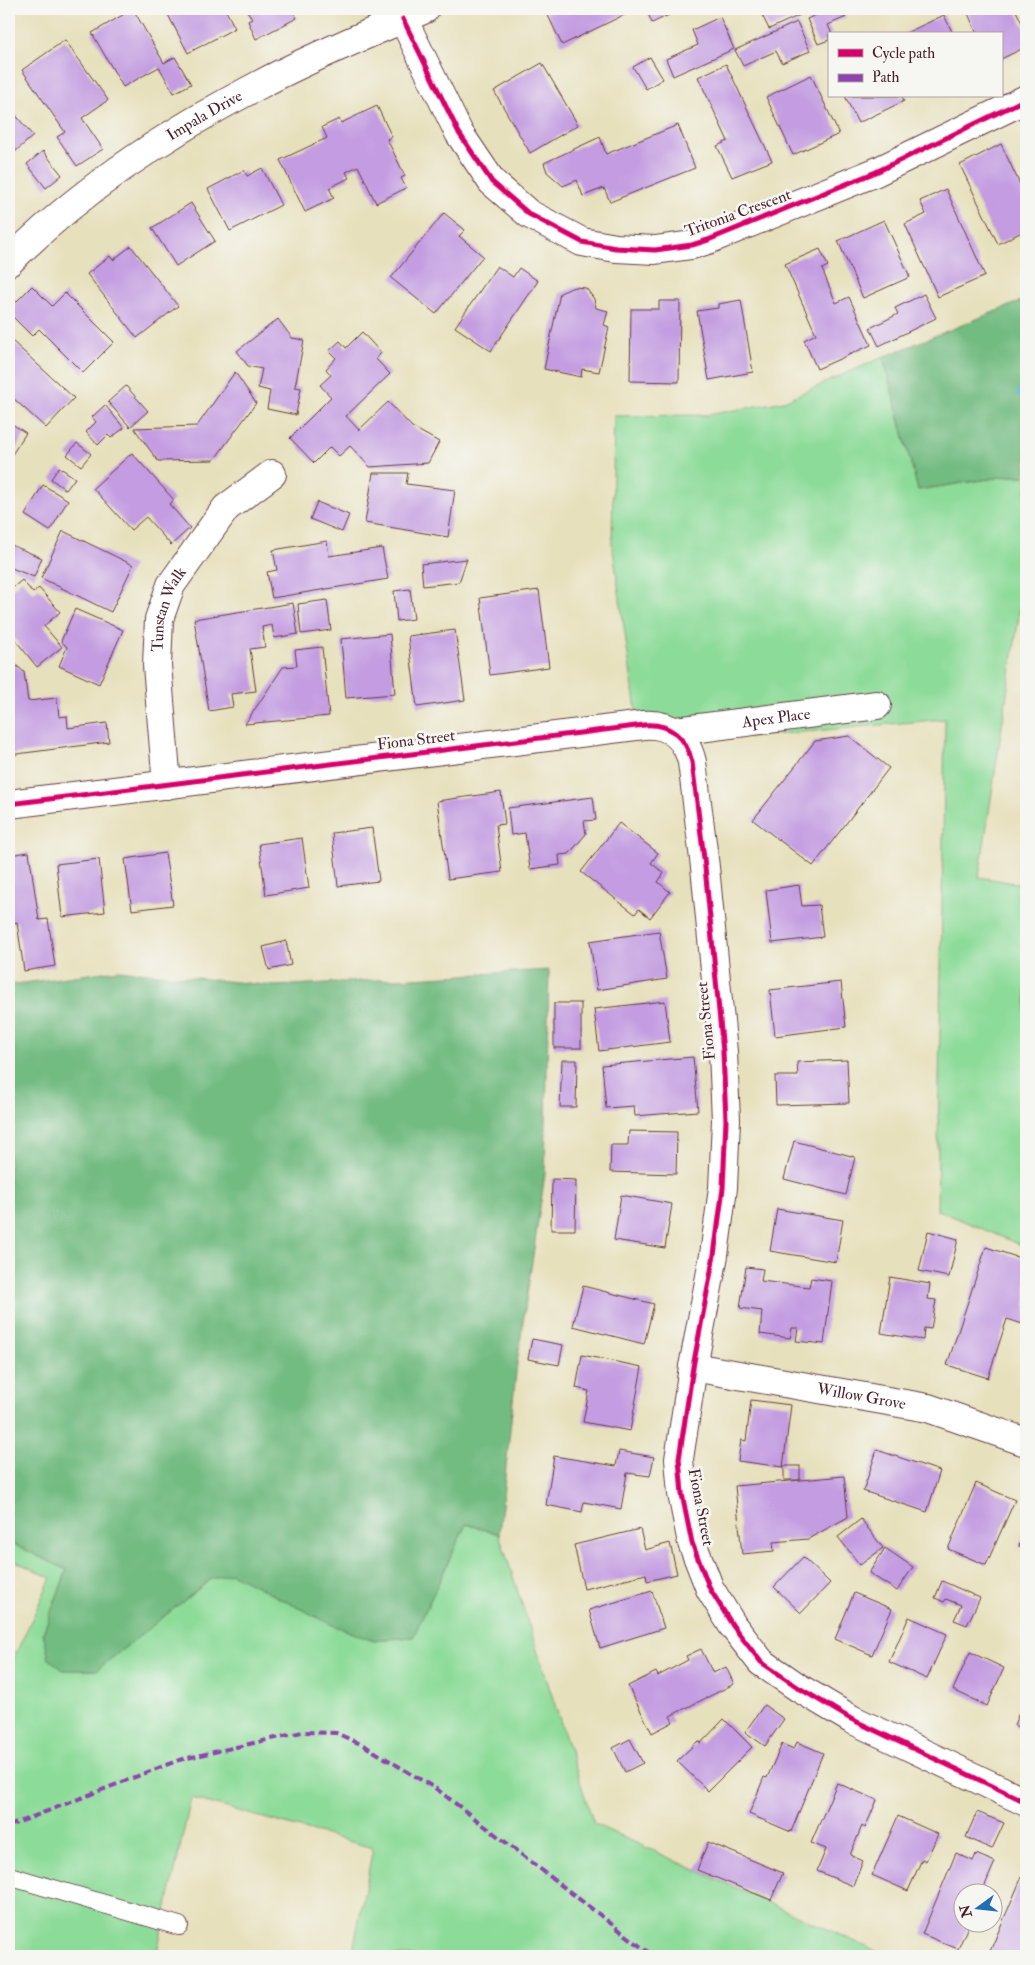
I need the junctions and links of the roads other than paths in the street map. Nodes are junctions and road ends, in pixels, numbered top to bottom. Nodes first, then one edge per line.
1 (414, 14) edge
2 (1026, 99) edge
3 (9, 262) edge
4 (272, 474) dead end
5 (877, 705) dead end
6 (676, 731) junction
7 (167, 785) junction
8 (9, 804) edge
9 (693, 1367) junction
10 (1026, 1442) edge
11 (1026, 1802) edge
12 (9, 1876) edge
13 (179, 1926) dead end

1 - 2 street, Tritonia Crescent
1 - 3 street, Impala Drive
4 - 7 street, Tunstan Walk
5 - 6 street, Apex Place
6 - 7 street, Fiona Street
6 - 9 street, Fiona Street
7 - 8 street, Fiona Street
9 - 10 street, Willow Grove
9 - 11 street, Fiona Street
12 - 13 lane

